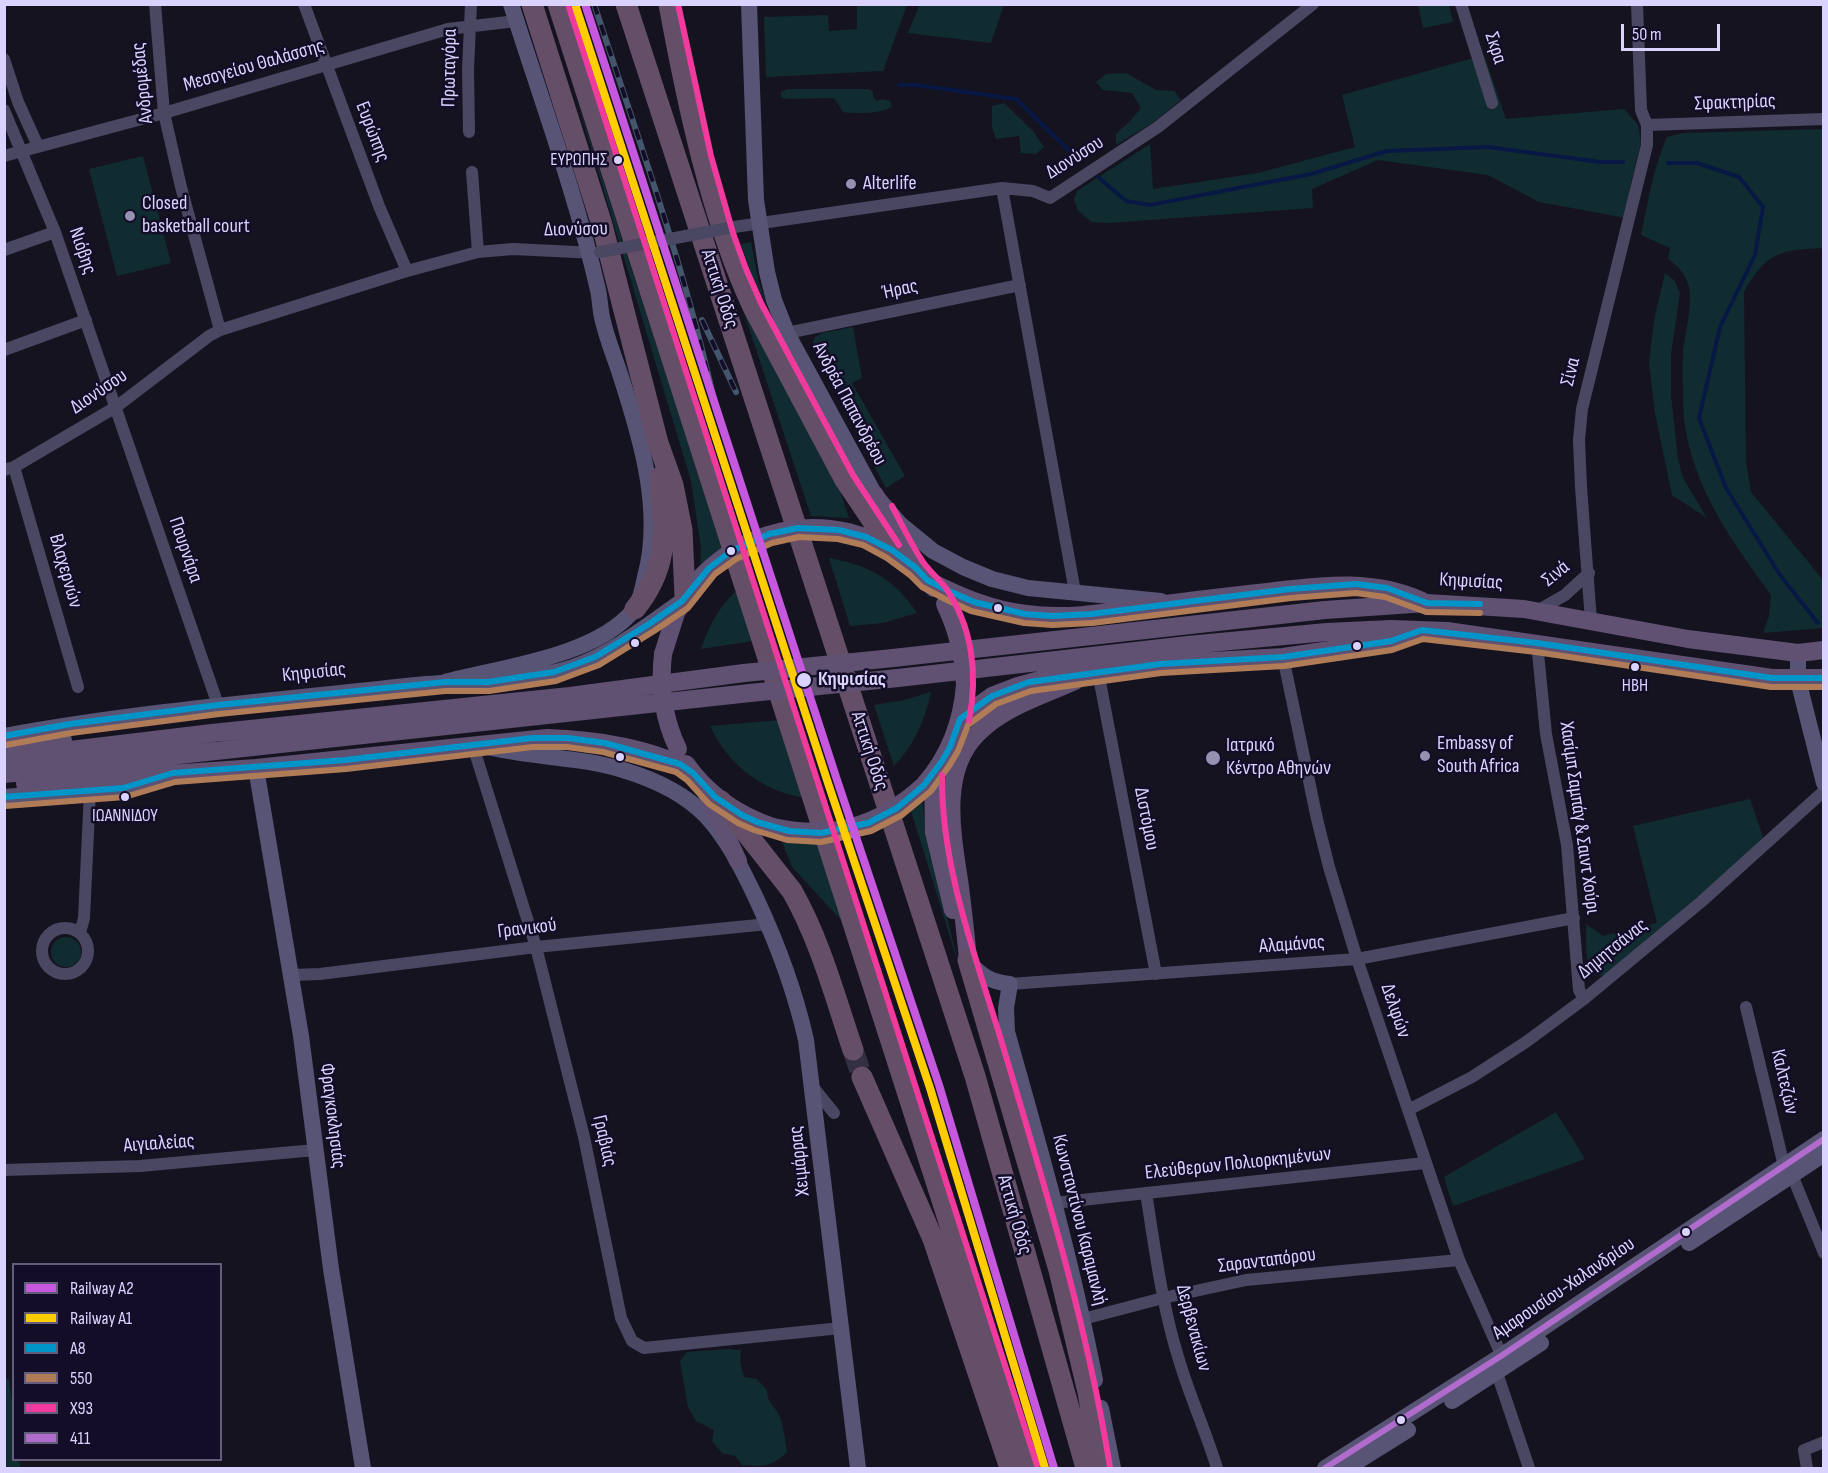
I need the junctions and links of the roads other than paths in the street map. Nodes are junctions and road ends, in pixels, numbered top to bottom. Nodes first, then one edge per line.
1 (154, 4) edge
2 (304, 4) edge
3 (471, 4) edge
4 (532, 4) edge
5 (558, 4) edge
6 (626, 4) edge
7 (669, 4) edge
8 (749, 4) edge
9 (1313, 4) edge
10 (1461, 4) edge
11 (1637, 4) edge
12 (514, 13) edge
13 (471, 25) junction
14 (4, 59) edge
15 (326, 66) junction
16 (1492, 103) dead end
17 (4, 110) edge
18 (164, 113) junction
19 (1824, 119) edge
20 (1647, 125) junction
21 (469, 132) dead end
22 (38, 146) junction
23 (22, 150) junction
24 (4, 156) edge
25 (472, 172) dead end
26 (1002, 188) junction
27 (759, 223) junction
28 (55, 232) junction
29 (4, 250) edge
30 (478, 252) junction
31 (594, 253) junction
32 (407, 272) junction
33 (1020, 285) junction
34 (86, 320) junction
35 (220, 330) junction
36 (788, 333) junction
37 (4, 350) edge
38 (116, 407) junction
39 (658, 443) junction
40 (9, 469) edge
41 (875, 495) junction
42 (892, 550) junction
43 (1588, 573) junction
44 (927, 580) junction
45 (1075, 592) junction
46 (686, 596) junction
47 (1176, 603) junction
48 (1427, 603) junction
49 (635, 609) junction
50 (1537, 611) junction
51 (1591, 621) junction
52 (1422, 630) junction
53 (1537, 643) junction
54 (1824, 650) edge
55 (1798, 653) junction
56 (1283, 657) junction
57 (1098, 672) junction
58 (1824, 678) edge
59 (1798, 680) junction
60 (445, 682) junction
61 (78, 687) dead end
62 (218, 705) junction
63 (961, 714) junction
64 (212, 733) junction
65 (4, 736) edge
66 (4, 743) edge
67 (477, 745) junction
68 (4, 758) edge
69 (256, 768) junction
70 (4, 774) edge
71 (173, 774) junction
72 (698, 780) junction
73 (928, 780) junction
74 (4, 783) edge
75 (1824, 783) edge
76 (90, 791) junction
77 (1824, 791) edge
78 (4, 797) edge
79 (721, 801) junction
80 (738, 861) junction
81 (1574, 918) junction
82 (768, 924) junction
83 (80, 933) dead end
84 (536, 947) junction
85 (968, 960) junction
86 (1357, 960) junction
87 (1156, 974) junction
88 (292, 975) junction
89 (1010, 984) junction
90 (1584, 999) junction
91 (1746, 1007) dead end
92 (853, 1050) tunnel mouth
93 (862, 1077) tunnel mouth
94 (813, 1087) junction
95 (1408, 1110) junction
96 (834, 1113) dead end
97 (1824, 1139) edge
98 (315, 1150) junction
99 (1824, 1154) edge
100 (1425, 1163) junction
101 (4, 1170) edge
102 (1788, 1170) junction
103 (1146, 1193) junction
104 (1054, 1203) junction
105 (1824, 1253) edge
106 (1459, 1260) junction
107 (1163, 1298) junction
108 (1083, 1319) junction
109 (841, 1328) junction
110 (1499, 1364) junction
111 (1824, 1442) edge
112 (363, 1468) edge
113 (858, 1468) edge
114 (1011, 1468) edge
115 (1028, 1468) edge
116 (1086, 1468) edge
117 (1101, 1468) edge
118 (1113, 1468) edge
119 (1217, 1468) edge
120 (1325, 1468) edge
121 (1347, 1468) edge
122 (1529, 1468) edge
123 (1807, 1468) edge

1 - 18 street, Ανδρομέδας
2 - 15 street, Ευρώπης
3 - 13 street, Πρωταγόρα
4 - 39 highway
5 - 115 highway
6 - 116 highway, Αττική Οδός
7 - 42 highway
8 - 27 street, Ανδρέα Παπανδρέου
9 - 26 street, Διονύσου
10 - 16 street, Σκρα
11 - 20 street
12 - 13 street, Μεσογείου Θαλάσσης
12 - 31 street
13 - 15 street, Μεσογείου Θαλάσσης
13 - 21 street, Πρωταγόρα
14 - 22 street
15 - 18 street, Μεσογείου Θαλάσσης
15 - 32 street, Ευρώπης
17 - 23 street, Νιόβης
18 - 22 street, Μεσογείου Θαλάσσης
18 - 35 street, Ανδρομέδας
19 - 20 street, Σφακτηρίας
20 - 43 street, Σίνα
22 - 23 street, Μεσογείου Θαλάσσης
23 - 24 street, Μεσογείου Θαλάσσης
23 - 28 street, Νιόβης
25 - 30 street
26 - 27 street, Διονύσου
26 - 33 street
27 - 31 street, Διονύσου, bridge
27 - 36 street, Ανδρέα Παπανδρέου
28 - 29 street
28 - 34 street, Νιόβης
30 - 31 street, Διονύσου
30 - 32 street, Διονύσου
31 - 49 street
32 - 35 street, Διονύσου
33 - 36 street, Ήρας
33 - 45 street
34 - 37 street
34 - 38 street, Νιόβης
35 - 38 street, Διονύσου
36 - 41 street, Ανδρέα Παπανδρέου
38 - 40 street, Διονύσου
38 - 62 street, Πουρνάρα
39 - 46 highway
39 - 49 highway
40 - 61 street, Βλαχερνών
41 - 44 main road
41 - 45 street, Ανδρέα Παπανδρέου
42 - 44 main road
42 - 46 main road, bridge
43 - 50 street, Σινά
43 - 51 street, Σινά
44 - 47 main road
44 - 63 main road, bridge
45 - 47 street, Ανδρέα Παπανδρέου
46 - 60 street, Κηφισίας
46 - 72 main road, bridge
47 - 48 main road
48 - 50 main road, Κηφισίας
48 - 64 main road, Κηφισίας, bridge
49 - 60 street
50 - 51 main road, Κηφισίας
51 - 55 main road, Κηφισίας
52 - 53 main road
52 - 56 main road
52 - 70 main road, bridge
53 - 59 main road
53 - 81 street, Χασίμπ Σαμπάγ & Σαιντ Χούρι
54 - 55 main road, Κηφισίας
55 - 59 street
56 - 57 main road
56 - 86 street, Δελφών
57 - 63 main road
57 - 85 main road
57 - 87 street, Διστόμου
58 - 59 main road
59 - 75 street
60 - 62 street, Κηφισίας
62 - 65 street, Κηφισίας
63 - 73 main road
64 - 66 main road
64 - 68 main road, Κηφισίας
67 - 69 main road
67 - 72 main road
67 - 80 street, Χειμάρρας
67 - 84 street, Γραβιάς
69 - 71 main road
69 - 88 street, Φραγκοκλησιάς
71 - 74 main road
71 - 76 street
72 - 79 main road
72 - 80 main road
73 - 79 main road, bridge
73 - 85 main road
76 - 78 street
76 - 83 street
77 - 90 street, Δημητσάνας
79 - 92 highway
80 - 82 street, Χειμάρρας
81 - 86 street, Αλαμάνας
81 - 90 street, Χασίμπ Σαμπάγ & Σαιντ Χούρι
82 - 84 street, Γρανικού
82 - 94 street, Χειμάρρας
84 - 88 street, Γρανικού
84 - 109 street, Γραβιάς
85 - 89 street
85 - 117 highway
86 - 87 street, Αλαμάνας
86 - 95 street, Δελφών
87 - 89 street, Αλαμάνας
88 - 98 street, Φραγκοκλησιάς
89 - 104 street, Κωνσταντίνου Καραμανλή
90 - 95 street, Δημητσάνας
91 - 102 street, Καλτεζών
93 - 114 highway
94 - 96 street
94 - 109 street, Χειμάρρας
95 - 100 street, Δελφών
97 - 102 street, Αμαρουσίου-Χαλανδρίου
98 - 101 street, Αιγιαλείας
98 - 112 street, Φραγκοκλησιάς
99 - 102 street, Αμαρουσίου-Χαλανδρίου
100 - 103 street, Ελεύθερων Πολιορκημένων
100 - 106 street, Δελφών
102 - 105 street, Καλτεζών
102 - 110 street, Αμαρουσίου-Χαλανδρίου
103 - 104 street, Ελεύθερων Πολιορκημένων
103 - 107 street, Δερβενακίων
104 - 108 street, Κωνσταντίνου Καραμανλή
106 - 107 street, Σαρανταπόρου
106 - 110 street, Δελφών
107 - 108 street, Σαρανταπόρου
107 - 119 street, Δερβενακίων
108 - 118 street, Κωνσταντίνου Καραμανλή
109 - 113 street, Χειμάρρας
110 - 120 street, Αμαρουσίου-Χαλανδρίου
110 - 121 street, Αμαρουσίου-Χαλανδρίου
110 - 122 street, Δελφών
111 - 123 street

